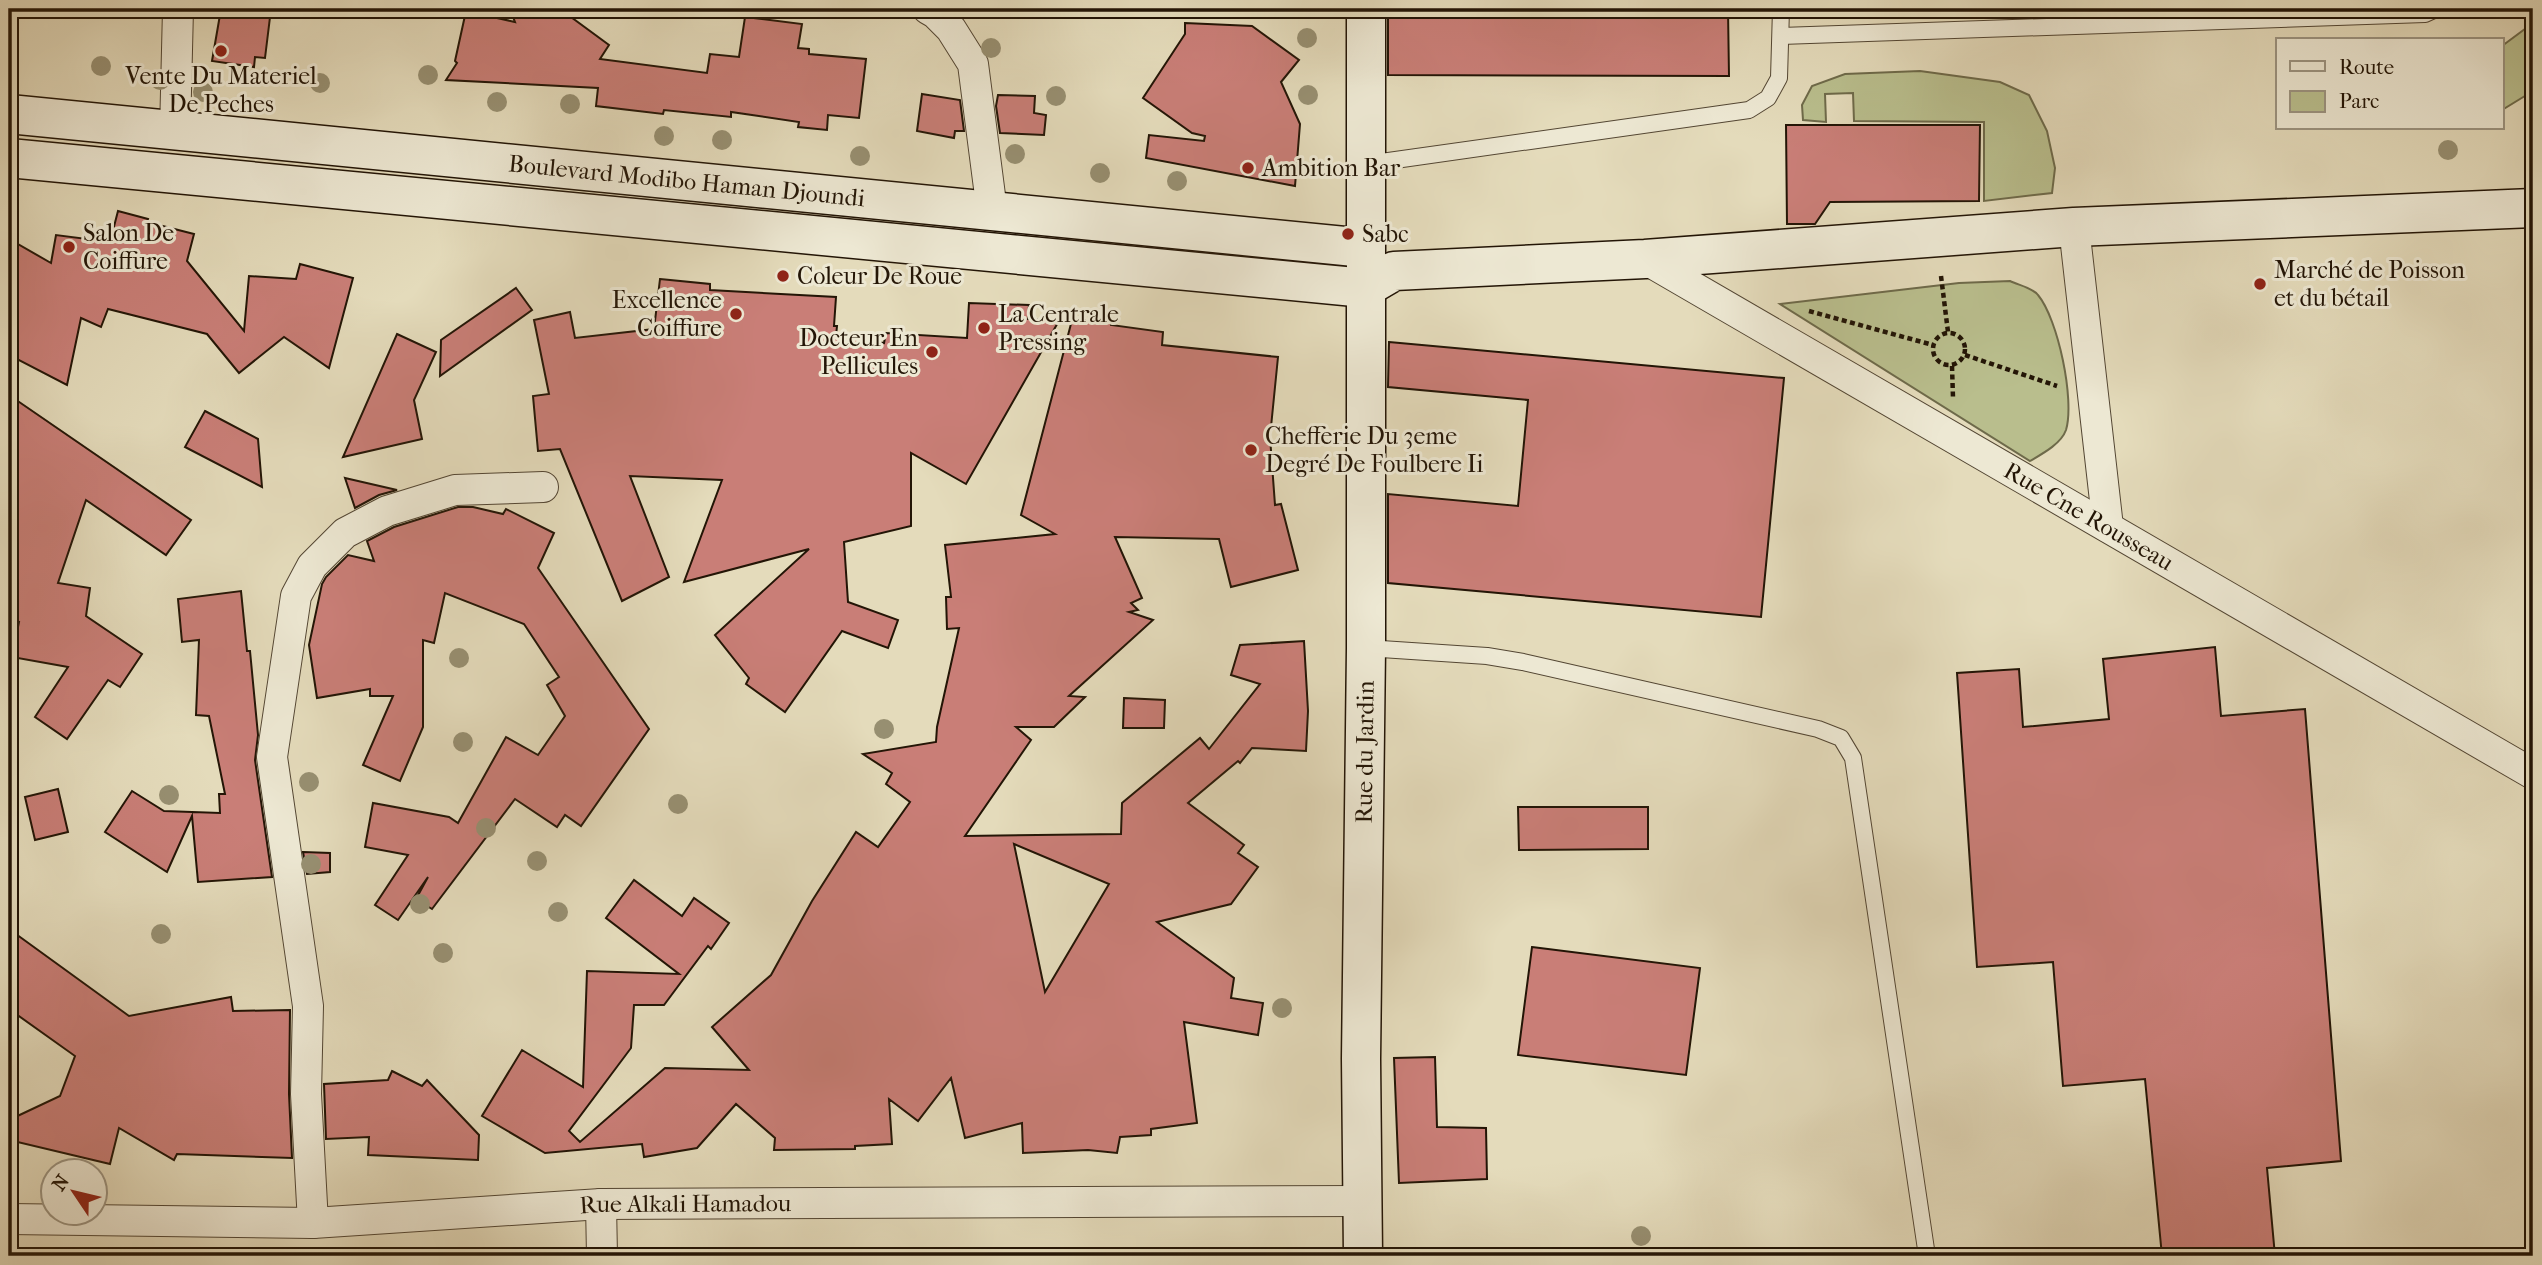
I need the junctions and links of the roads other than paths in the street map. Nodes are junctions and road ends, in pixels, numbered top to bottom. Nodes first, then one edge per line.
1 (178, 9) edge
2 (928, 9) edge
3 (1366, 9) edge
4 (1781, 9) edge
5 (2436, 9) edge
6 (1781, 36) junction
7 (9, 114) edge
8 (175, 132) junction
9 (9, 158) edge
10 (1367, 164) junction
11 (2533, 208) edge
12 (992, 211) junction
13 (2074, 227) junction
14 (1646, 259) junction
15 (1375, 269) junction
16 (543, 487) dead end
17 (2108, 527) junction
18 (1366, 648) junction
19 (2533, 774) edge
20 (1362, 1201) junction
21 (601, 1204) junction
22 (9, 1219) edge
23 (313, 1223) junction
24 (602, 1256) edge
25 (1363, 1256) edge
26 (1927, 1256) edge

1 - 8 street
2 - 12 street
3 - 10 main road, Rue du Jardin
4 - 6 lane
5 - 6 lane
6 - 10 lane
7 - 8 main road, Boulevard Modibo Haman Djoundi
8 - 12 main road, Boulevard Modibo Haman Djoundi
9 - 15 main road, Boulevard Modibo Haman Djoundi
10 - 15 main road, Rue du Jardin
11 - 13 main road
12 - 15 main road, Boulevard Modibo Haman Djoundi
13 - 14 main road
13 - 17 street
14 - 15 main road
14 - 17 street, Rue Cne Rousseau
15 - 18 main road, Rue du Jardin
16 - 23 street
17 - 19 street, Rue Cne Rousseau
18 - 20 main road, Rue du Jardin
18 - 26 lane
20 - 21 street, Rue Alkali Hamadou
20 - 25 main road, Rue du Jardin
21 - 23 street, Rue Alkali Hamadou
21 - 24 street
22 - 23 street, Rue Alkali Hamadou

